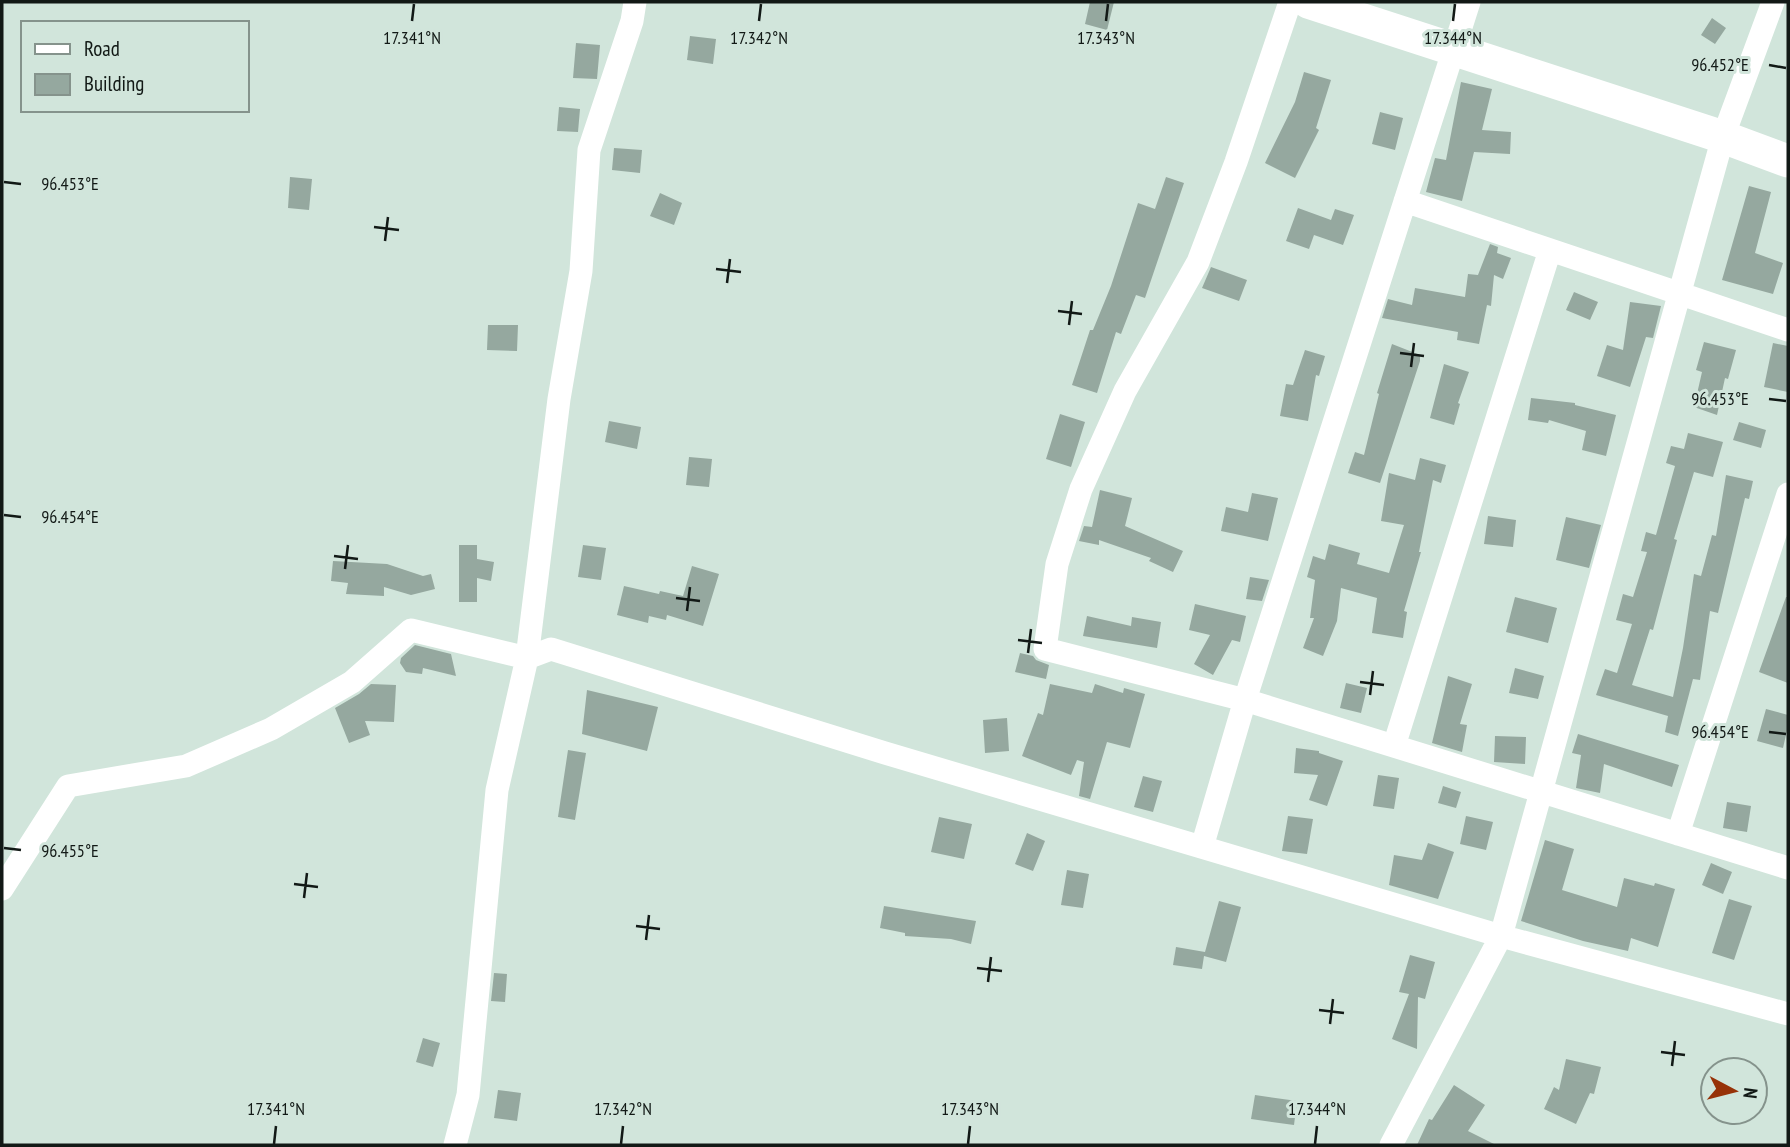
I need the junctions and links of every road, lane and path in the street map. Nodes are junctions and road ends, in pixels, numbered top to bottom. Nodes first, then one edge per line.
1 (635, 2) edge
2 (1290, 2) edge
3 (1308, 2) edge
4 (1469, 2) edge
5 (1773, 2) edge
6 (1454, 49) junction
7 (1723, 137) junction
8 (1788, 161) edge
9 (1405, 201) junction
10 (1550, 250) junction
11 (1679, 293) junction
12 (1788, 330) edge
13 (1788, 494) edge
14 (527, 658) junction
15 (1245, 700) junction
16 (1394, 746) junction
17 (1541, 793) junction
18 (1678, 834) junction
19 (1202, 847) junction
20 (1788, 868) edge
21 (2, 889) edge
22 (1501, 936) junction
23 (1788, 1014) edge
24 (454, 1145) edge
25 (1391, 1145) edge

1 - 14 street
2 - 15 street
3 - 6 street
4 - 6 street
5 - 7 street
6 - 7 street
6 - 9 street
7 - 8 street
7 - 11 street
9 - 10 street
9 - 15 street
10 - 11 street
10 - 16 street
11 - 12 street
11 - 17 street
13 - 18 street
14 - 19 street
14 - 21 street
14 - 24 street
15 - 16 street
15 - 19 street
16 - 17 street
17 - 18 street
17 - 22 street
18 - 20 street
19 - 22 street
22 - 23 street
22 - 25 street

